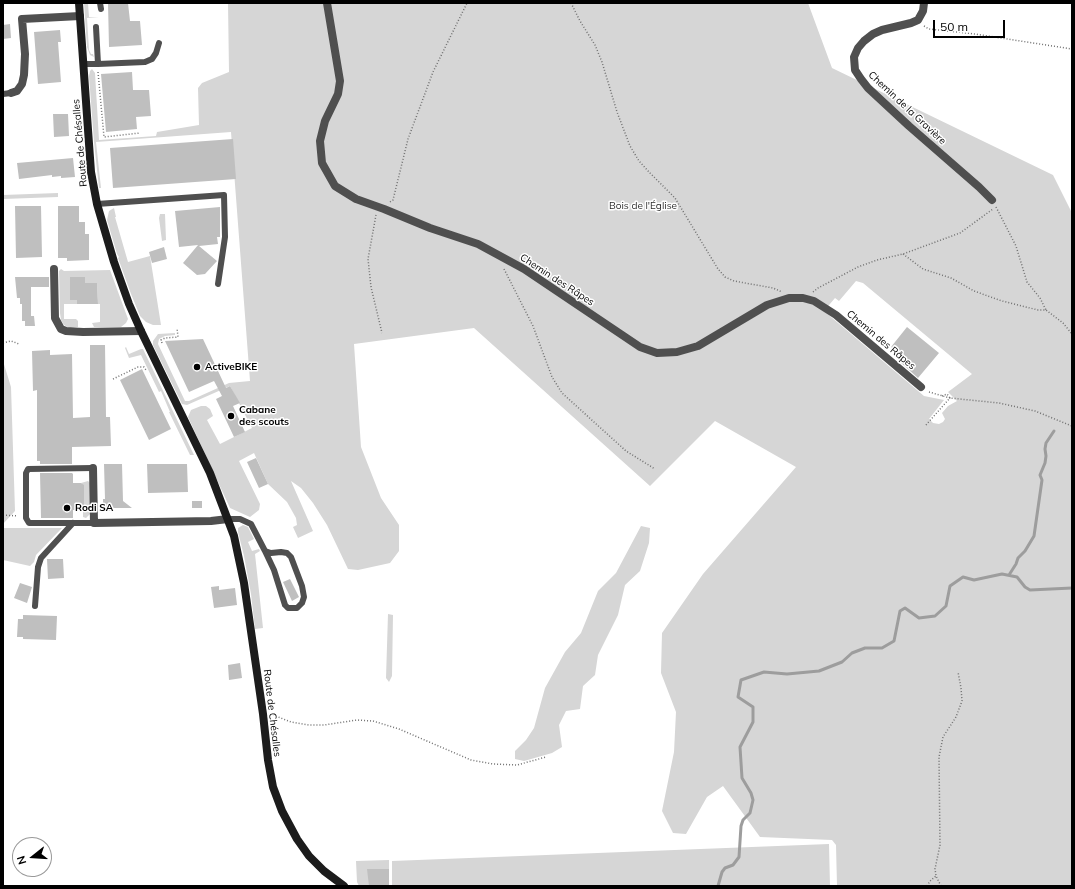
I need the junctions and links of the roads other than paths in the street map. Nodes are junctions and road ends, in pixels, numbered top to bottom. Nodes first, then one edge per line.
1 (79, 3) edge
2 (327, 3) edge
3 (924, 3) edge
4 (80, 16) junction
5 (96, 27) dead end
6 (159, 43) dead end
7 (84, 64) junction
8 (98, 64) junction
9 (7, 94) edge
10 (992, 200) dead end
11 (97, 204) junction
12 (54, 269) dead end
13 (218, 284) dead end
14 (141, 331) junction
15 (921, 387) road end
16 (92, 468) joint
17 (228, 519) junction
18 (73, 523) junction
19 (94, 523) junction
20 (265, 551) junction
21 (35, 606) dead end
22 (344, 886) edge

1 - 4 street, Route de Chésalles
2 - 15 street, Chemin des Râpes
3 - 10 street, Chemin de la Gravière
4 - 7 street, Route de Chésalles
4 - 9 street
5 - 8 lane
6 - 8 lane
7 - 8 lane
7 - 11 street, Route de Chésalles
11 - 13 lane
11 - 14 street, Route de Chésalles
12 - 14 street
14 - 17 street, Route de Chésalles
16 - 18 lane
16 - 19 street
17 - 19 street
17 - 20 lane
17 - 22 street, Route de Chésalles
18 - 19 lane
18 - 21 lane
20 - 20 lane

